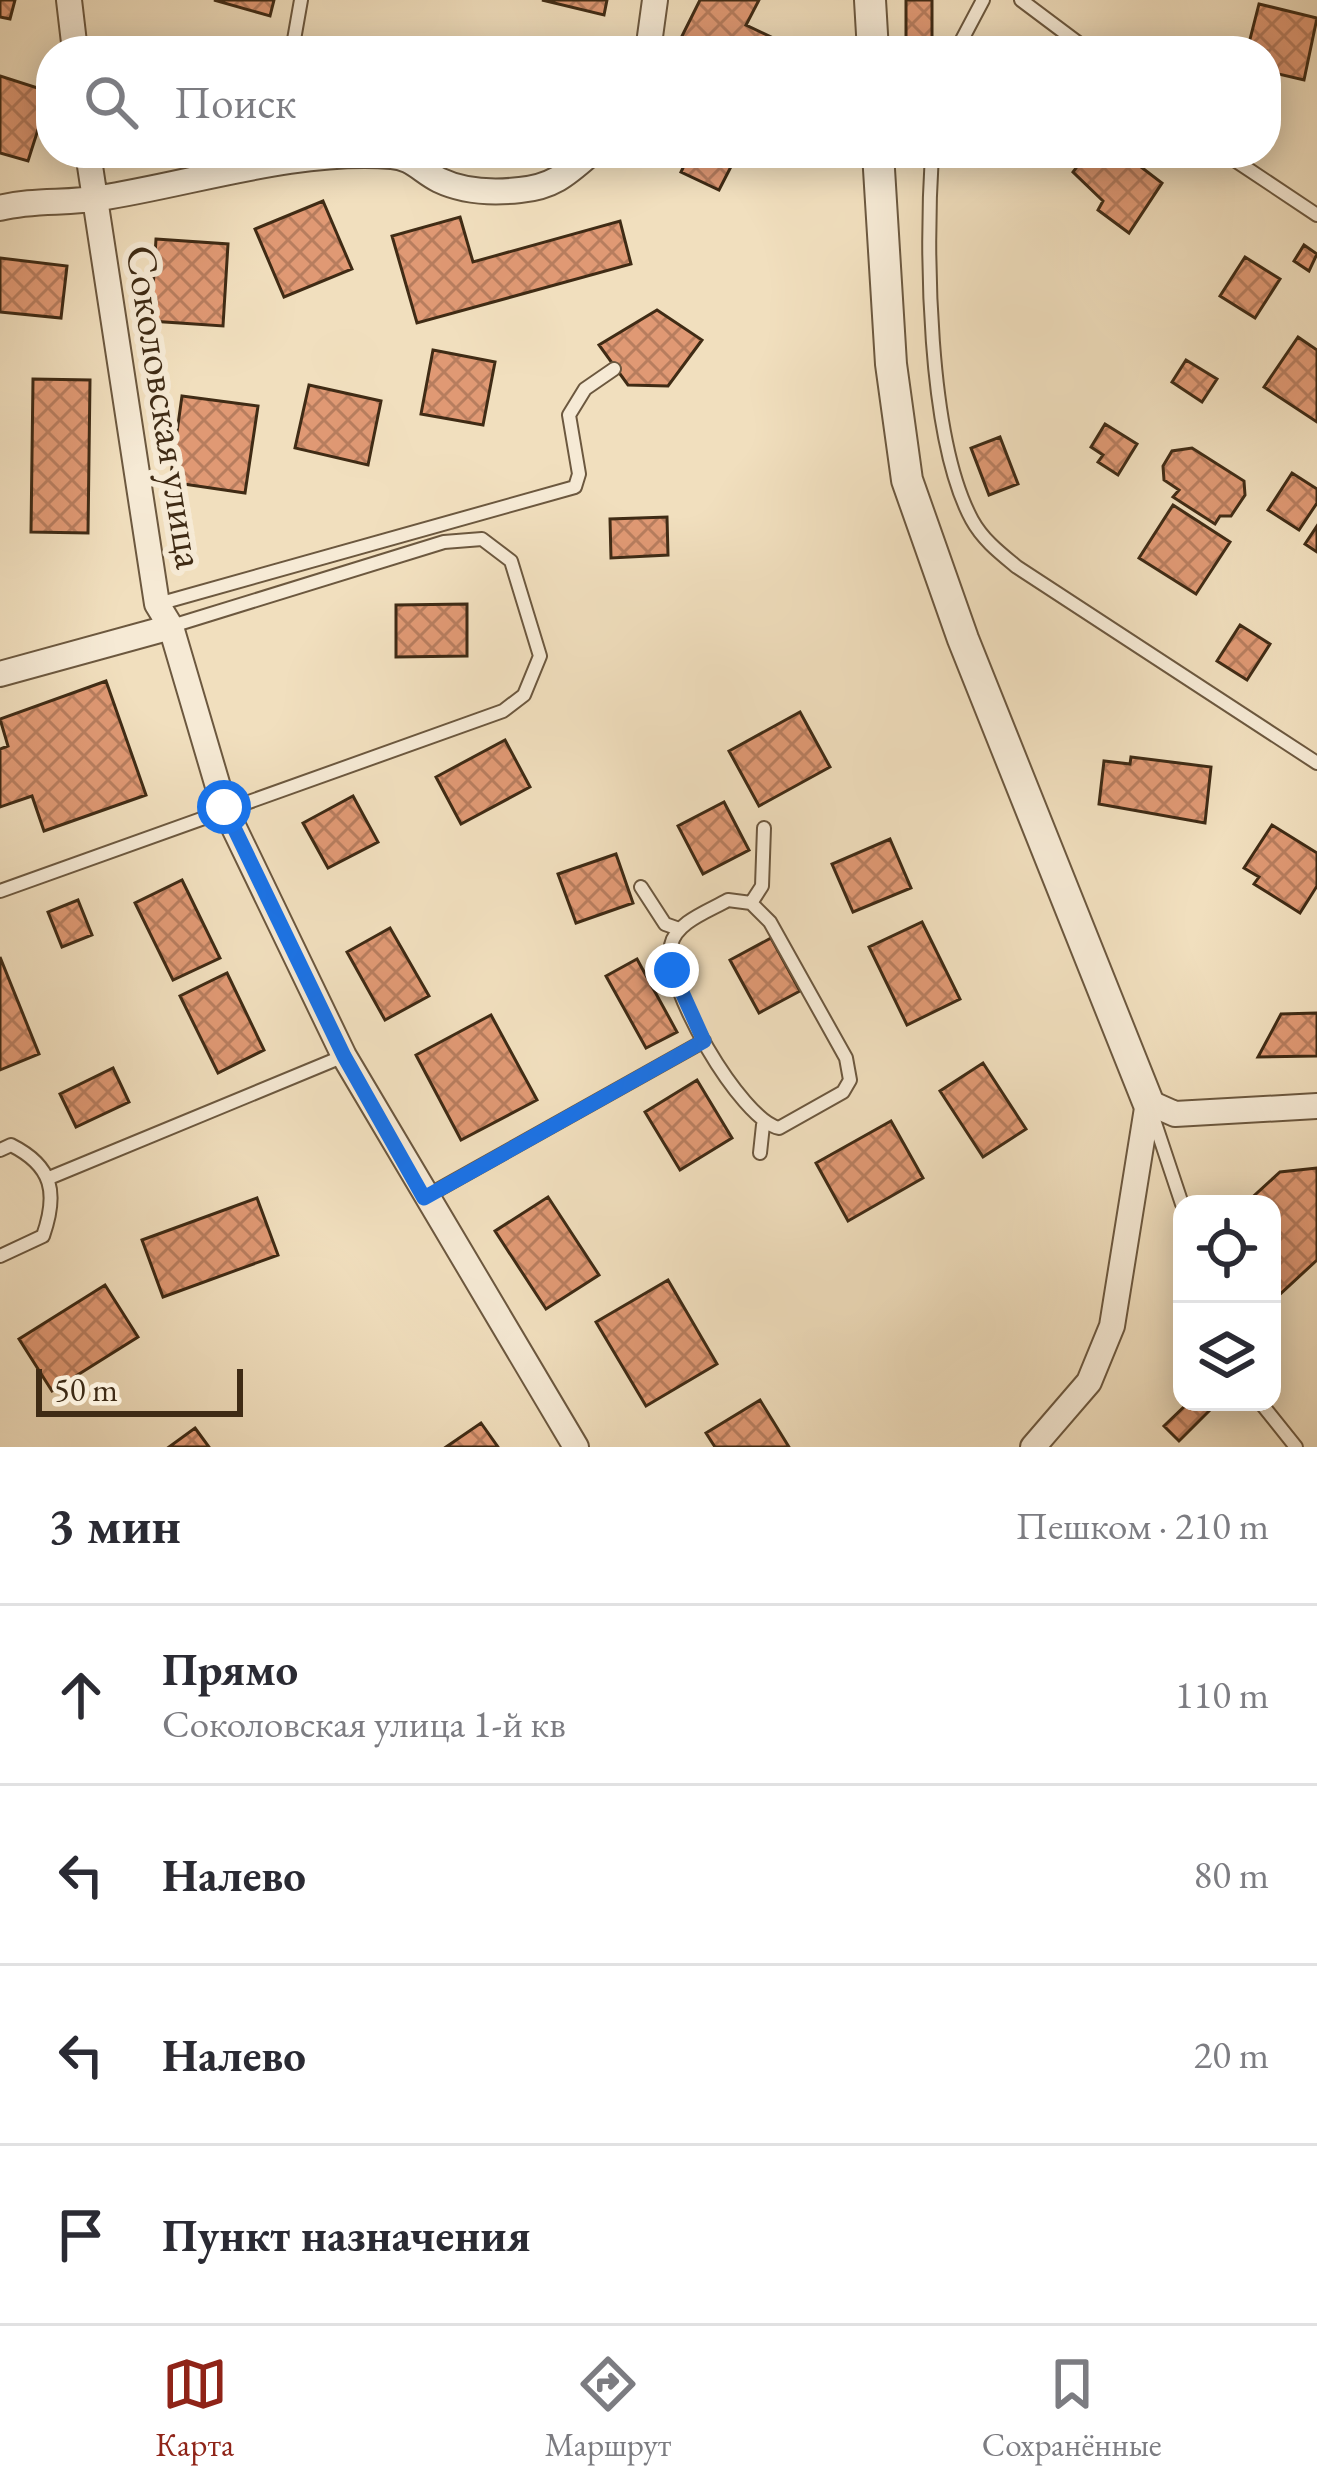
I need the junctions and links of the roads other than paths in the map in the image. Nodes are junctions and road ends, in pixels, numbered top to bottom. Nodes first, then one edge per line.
1 (68, 0) edge
2 (301, 0) edge
3 (655, 0) edge
4 (870, 0) edge
5 (983, 0) edge
6 (1021, 0) edge
7 (73, 36) edge
8 (295, 36) edge
9 (650, 36) edge
10 (872, 36) edge
11 (964, 36) edge
12 (1069, 36) edge
13 (90, 168) edge
14 (233, 168) edge
15 (422, 168) edge
16 (574, 168) edge
17 (879, 168) edge
18 (932, 168) edge
19 (1246, 168) edge
20 (94, 200) junction
21 (0, 208) edge
22 (1317, 215) edge
23 (614, 369) dead end
24 (157, 604) junction
25 (171, 627) junction
26 (0, 674) edge
27 (1317, 763) edge
28 (224, 807) junction
29 (764, 828) dead end
30 (641, 887) dead end
31 (0, 891) edge
32 (751, 903) junction
33 (679, 928) junction
34 (704, 1041) junction
35 (344, 1056) junction
36 (1148, 1102) junction
37 (1317, 1106) edge
38 (763, 1125) junction
39 (0, 1150) edge
40 (760, 1153) dead end
41 (49, 1178) junction
42 (1179, 1195) edge
43 (424, 1198) junction
44 (0, 1256) edge
45 (1267, 1411) edge
46 (576, 1447) edge
47 (1034, 1447) edge
48 (1296, 1447) edge

1 - 7 street
2 - 8 lane
3 - 9 street
4 - 10 street
5 - 11 lane
6 - 12 lane
13 - 20 street, Соколовская улица
14 - 20 street
15 - 16 street
17 - 36 street
18 - 27 lane
19 - 22 lane
20 - 21 street
20 - 24 street, Соколовская улица
23 - 24 lane
24 - 25 street, Соколовская улица
25 - 26 street
25 - 28 street, Соколовская улица
25 - 28 lane
28 - 31 lane
28 - 35 street, Соколовская улица
29 - 32 lane
30 - 33 lane
32 - 33 lane
32 - 38 lane
33 - 34 lane
34 - 38 lane
34 - 43 lane
35 - 41 lane
35 - 43 street, Соколовская улица
36 - 37 street
36 - 42 lane
36 - 47 street
38 - 40 lane
39 - 41 lane
41 - 44 lane
43 - 46 street, Соколовская улица
45 - 48 lane

